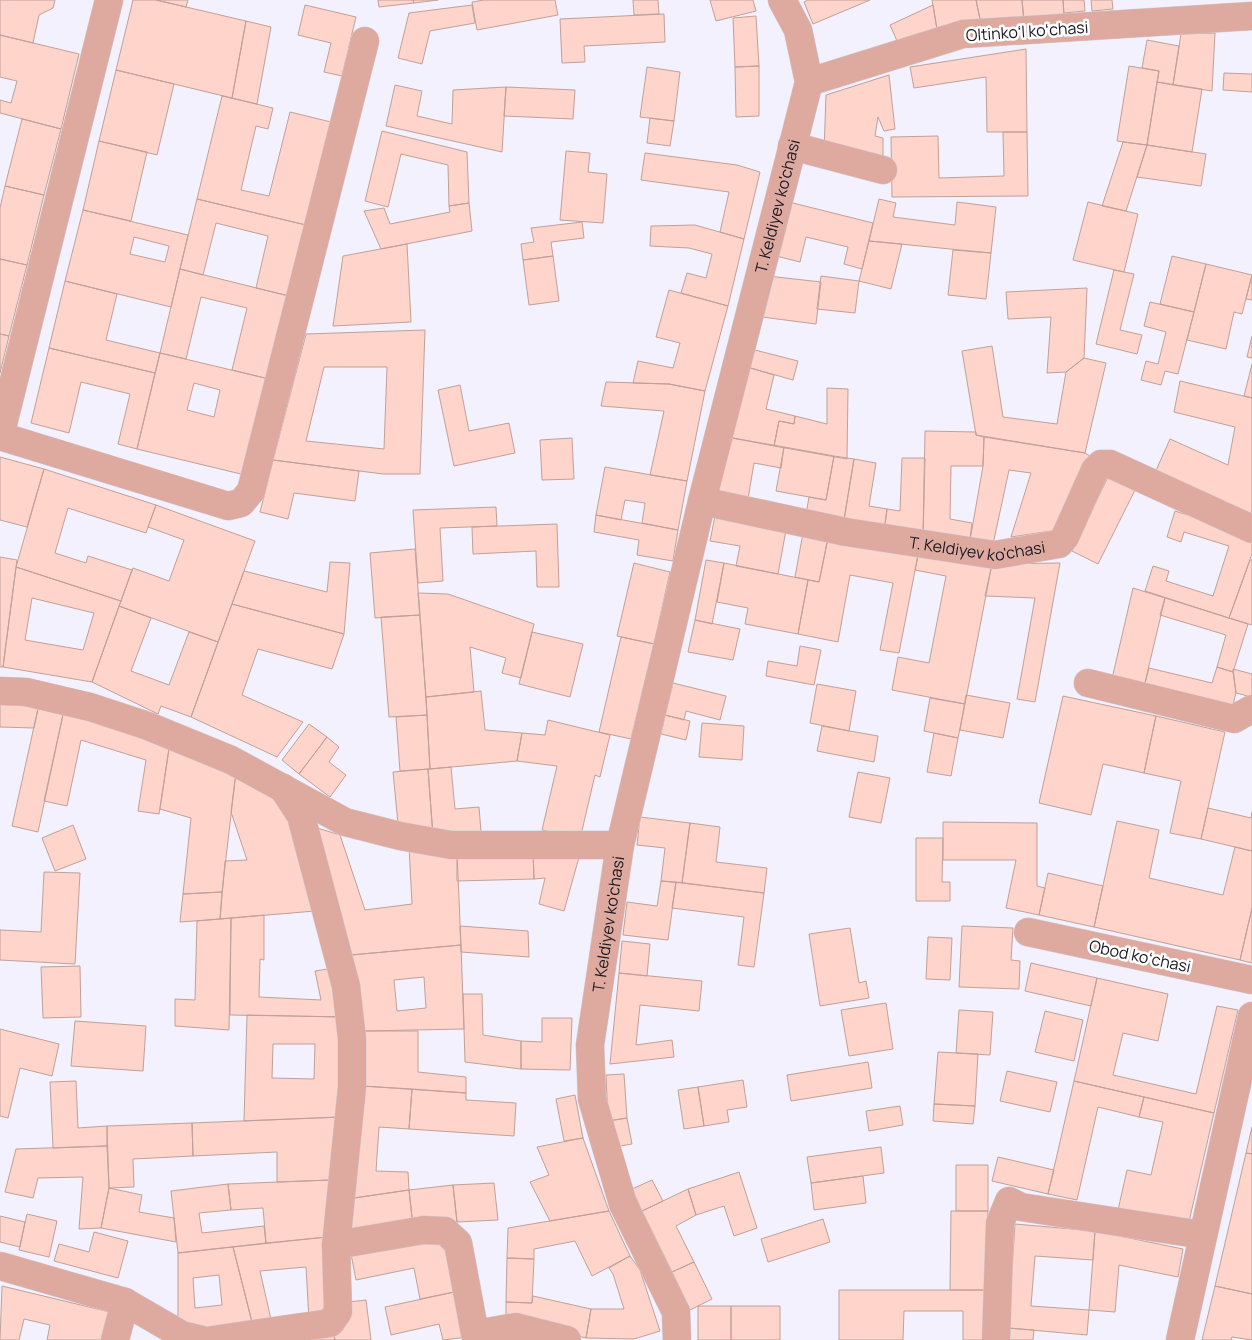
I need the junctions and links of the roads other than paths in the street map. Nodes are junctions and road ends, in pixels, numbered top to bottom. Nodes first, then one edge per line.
1 (109, 0) edge
2 (782, 0) edge
3 (1252, 16) edge
4 (364, 41) dead end
5 (809, 82) junction
6 (792, 146) junction
7 (883, 170) dead end
8 (0, 436) edge
9 (702, 501) junction
10 (1252, 529) edge
11 (1088, 683) dead end
12 (0, 692) edge
13 (1252, 709) edge
14 (283, 788) junction
15 (620, 845) junction
16 (1028, 932) dead end
17 (1252, 980) edge
18 (1252, 1016) edge
19 (1203, 1235) junction
20 (336, 1244) junction
21 (0, 1266) edge
22 (125, 1302) junction
23 (475, 1337) edge
24 (115, 1340) edge
25 (203, 1340) edge
26 (212, 1340) edge
27 (567, 1340) edge
28 (677, 1340) edge
29 (996, 1340) edge
30 (1180, 1340) edge

1 - 8 street
2 - 5 street, T. Keldiyev ko'chasi
3 - 5 street, Oltinkoʻl koʻchasi
4 - 8 street
5 - 6 street, T. Keldiyev ko'chasi
6 - 7 street
6 - 9 street, T. Keldiyev ko'chasi
9 - 10 street, T. Keldiyev ko'chasi
9 - 15 street, T. Keldiyev ko'chasi
11 - 13 street
12 - 14 street
14 - 15 street
14 - 20 street
15 - 28 street, T. Keldiyev ko'chasi
16 - 17 street, Obod koʻchasi
18 - 19 street
19 - 29 street
19 - 30 street
20 - 23 street
20 - 26 street
21 - 22 street
22 - 24 street
22 - 25 street
23 - 27 street

